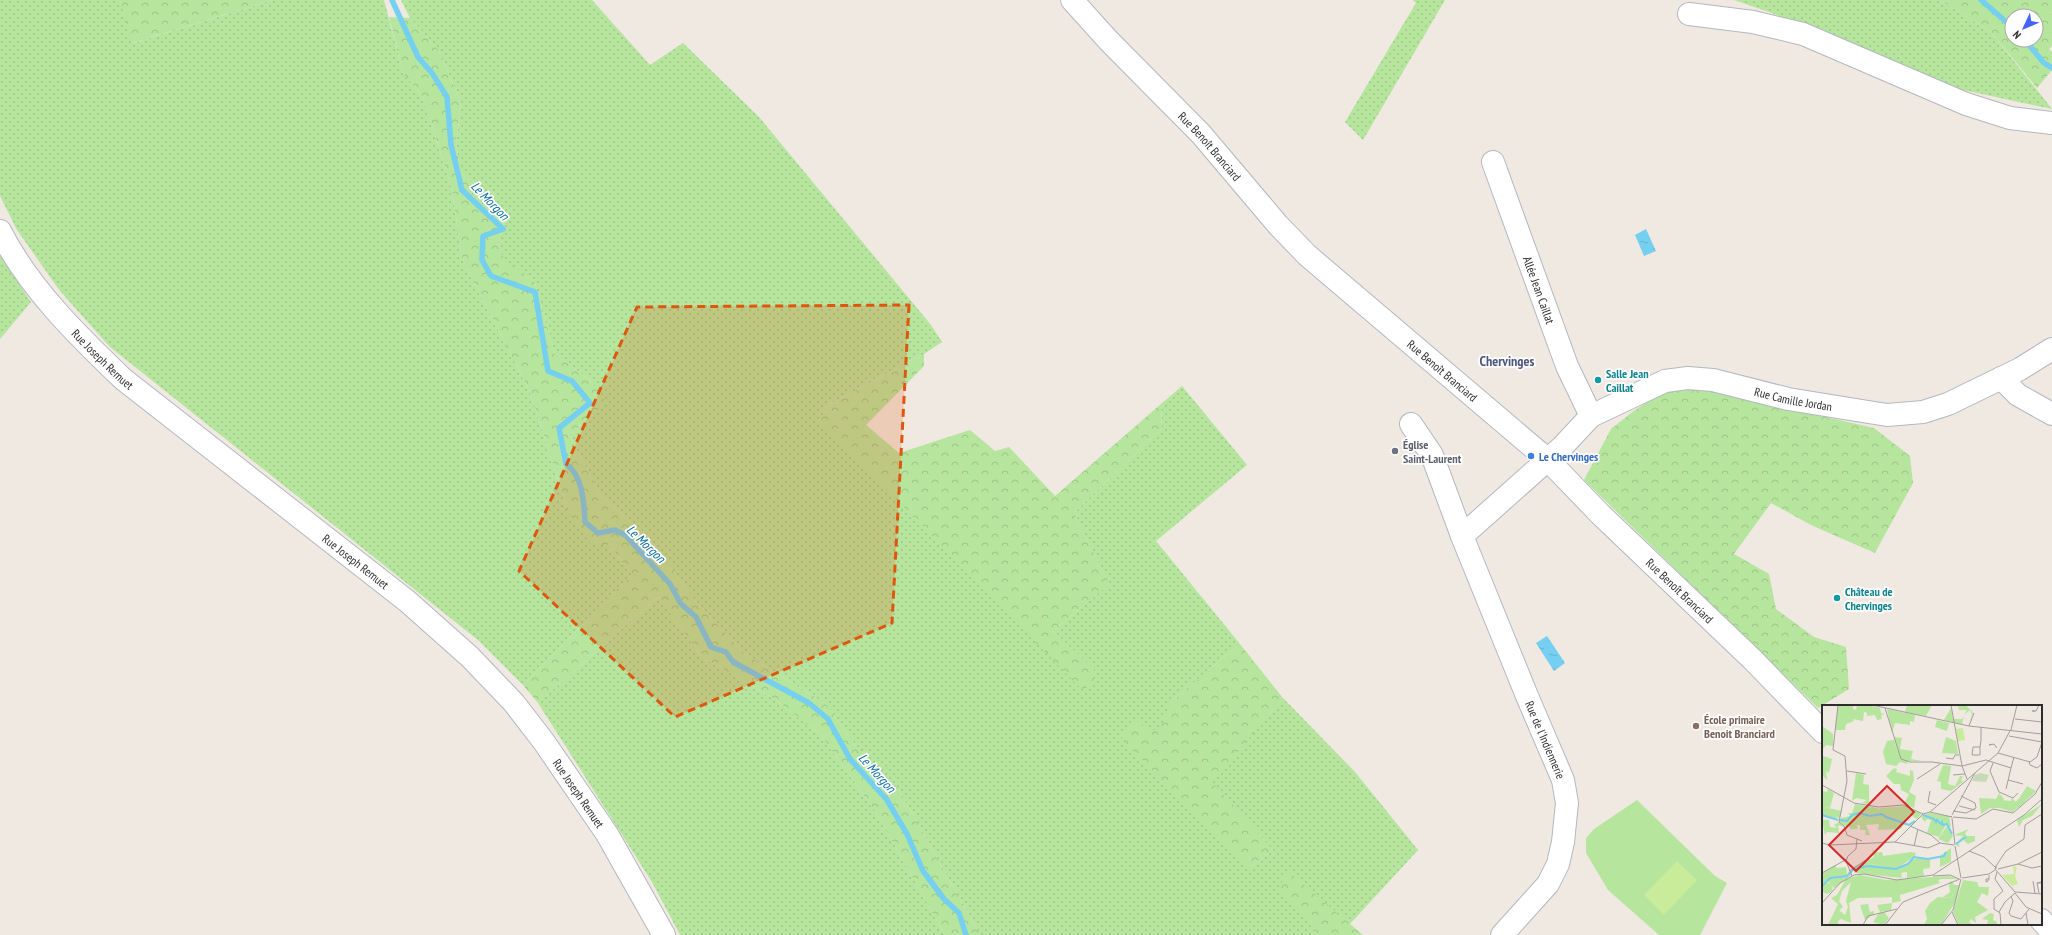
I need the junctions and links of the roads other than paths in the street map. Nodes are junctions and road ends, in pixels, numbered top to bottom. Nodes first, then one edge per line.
1 (1072, 0) edge
2 (1688, 14) dead end
3 (2052, 123) edge
4 (1494, 162) dead end
5 (0, 231) edge
6 (2052, 349) edge
7 (2001, 378) junction
8 (2052, 414) edge
9 (1590, 416) junction
10 (1411, 424) dead end
11 (1548, 460) junction
12 (1462, 536) junction
13 (1822, 731) edge
14 (2042, 921) edge
15 (2052, 932) edge
16 (664, 935) edge
17 (1502, 935) edge

1 - 11 street, Rue Benoît Branciard
2 - 3 street
4 - 9 street, Allée Jean Caillat
5 - 16 street, Rue Joseph Remuet
6 - 7 street, Rue Camille Jordan
7 - 8 street
7 - 9 street, Rue Camille Jordan
9 - 11 street, Rue Camille Jordan
10 - 12 street, Rue de l'Indiennerie
11 - 12 street
11 - 13 street, Rue Benoît Branciard
12 - 17 street, Rue de l'Indiennerie
14 - 15 street

